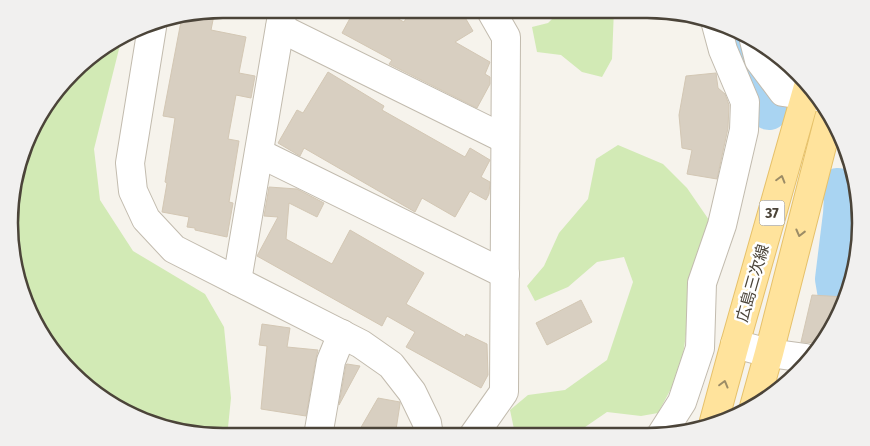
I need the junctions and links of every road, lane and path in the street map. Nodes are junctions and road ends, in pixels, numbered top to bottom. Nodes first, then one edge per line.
1 (495, 18) edge
2 (281, 19) edge
3 (151, 30) edge
4 (718, 30) edge
5 (756, 49) edge
6 (805, 92) edge
7 (809, 96) edge
8 (827, 125) edge
9 (506, 139) junction
10 (259, 153) junction
11 (505, 274) junction
12 (238, 281) junction
13 (342, 334) junction
14 (734, 344) junction
15 (770, 353) junction
16 (802, 358) edge
17 (757, 396) edge
18 (715, 417) edge
19 (319, 428) edge
20 (428, 428) edge
21 (478, 428) edge
22 (666, 428) edge

1 - 9 street
2 - 9 street
2 - 10 street
3 - 12 street
4 - 22 street
5 - 6 street
14 -> 7 main road, 広島三次線 / 37
8 -> 15 main road, 広島三次線 / 37
9 - 11 street
10 - 11 street
10 - 12 street
11 - 21 street
12 - 13 street
13 - 19 street
13 - 20 street
14 - 15 street
18 -> 14 main road, 広島三次線 / 37
15 - 16 street
15 - 17 main road, 広島三次線 / 37

